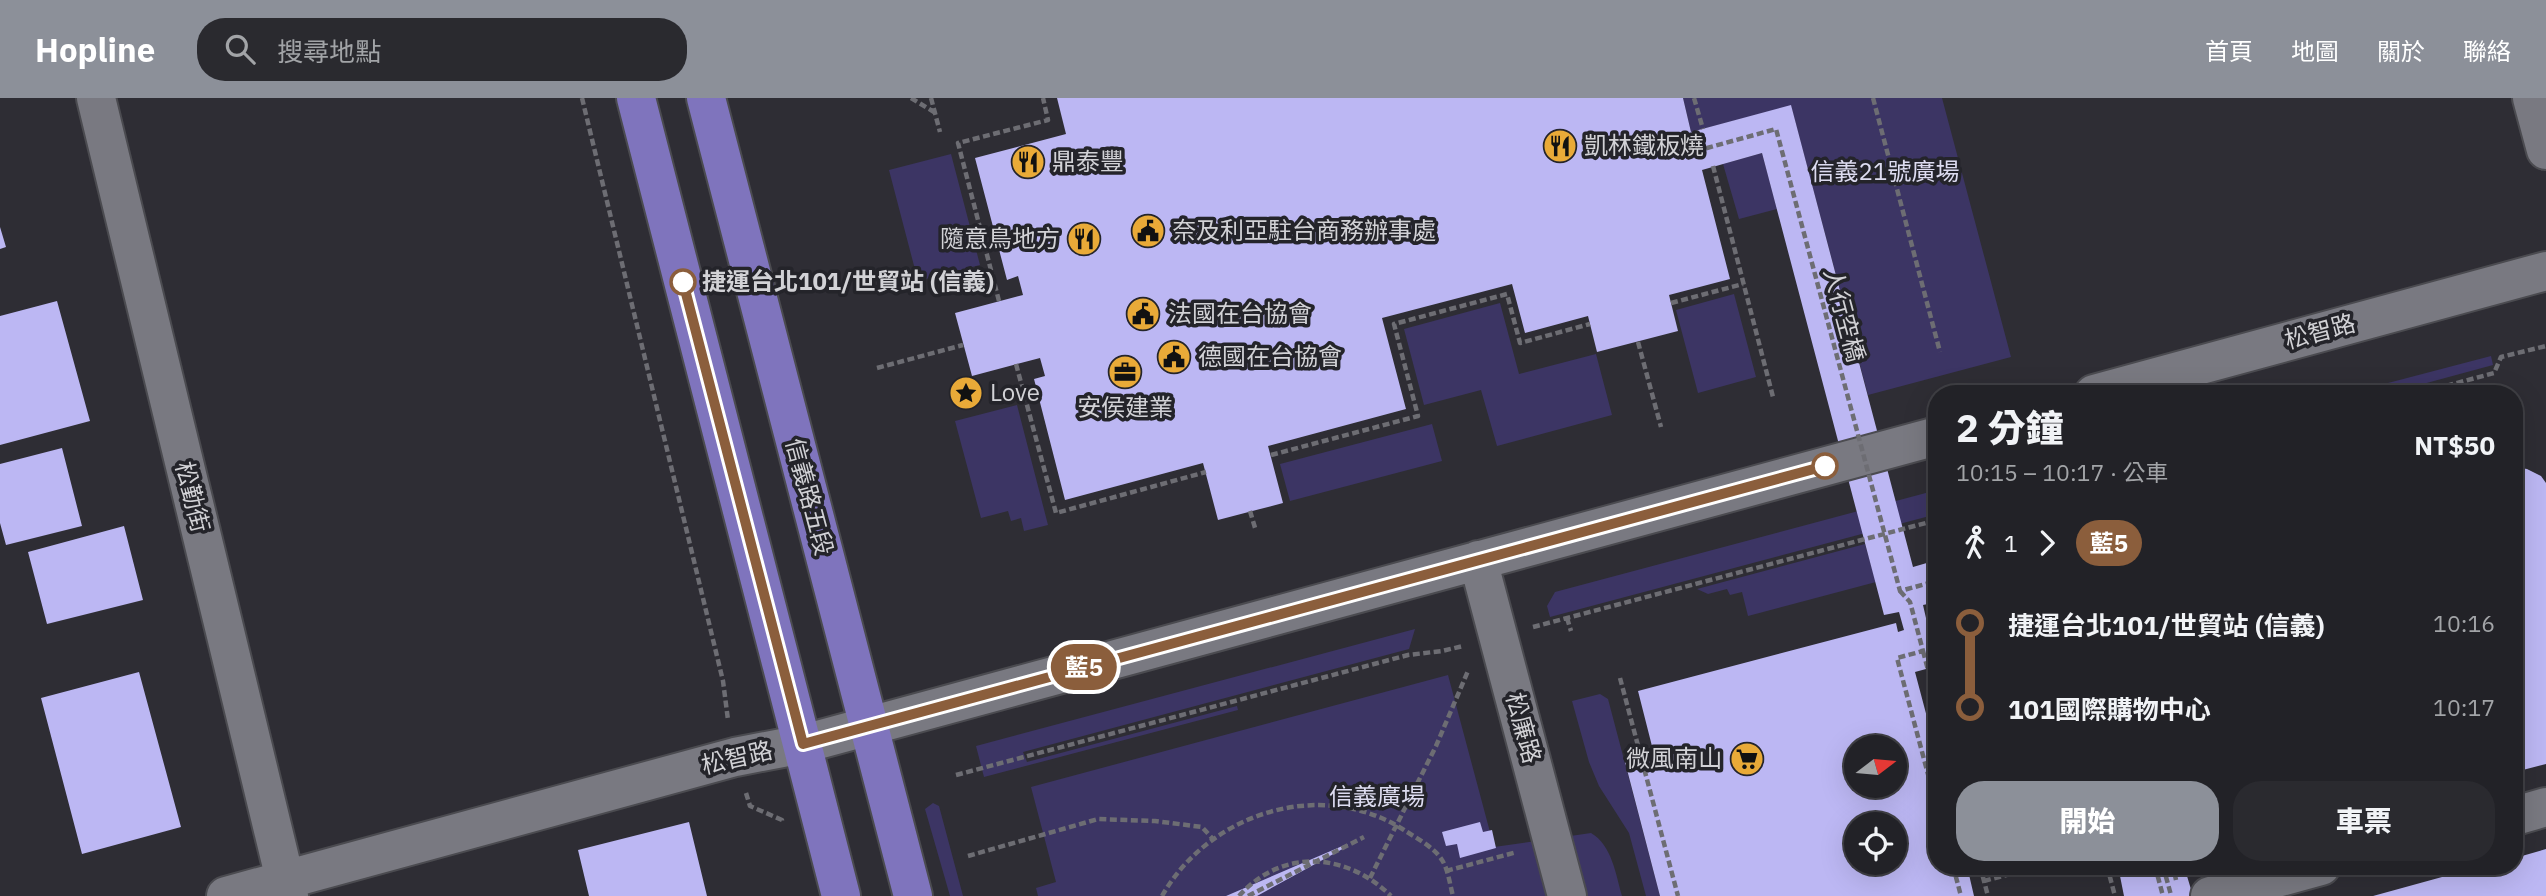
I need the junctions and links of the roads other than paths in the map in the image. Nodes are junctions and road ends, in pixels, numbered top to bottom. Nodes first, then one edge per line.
1 (96, 98) edge
2 (636, 98) edge
3 (706, 98) edge
4 (2532, 98) edge
5 (2546, 150) edge
6 (2546, 271) edge
7 (2127, 385) edge
8 (1928, 438) edge
9 (1478, 560) junction
10 (868, 726) junction
11 (803, 744) junction
12 (2546, 807) edge
13 (2523, 814) edge
14 (2301, 875) edge
15 (287, 888) edge
16 (2272, 888) edge
17 (226, 896) edge
18 (841, 896) edge
19 (913, 896) edge
20 (1567, 896) edge
21 (2210, 896) edge

1 - 15 street, 松勤街
2 - 11 main road
3 - 10 main road, 信義路五段
4 - 5 street
6 - 7 street, 松智路
8 - 9 street, 松智路
9 - 10 street, 松智路
9 - 20 street, 松廉路
10 - 11 street, 松智路
10 - 19 main road, 信義路五段
11 - 15 street, 松智路
11 - 18 main road
12 - 13 street
14 - 16 street
15 - 17 street, 松智路
16 - 21 street

